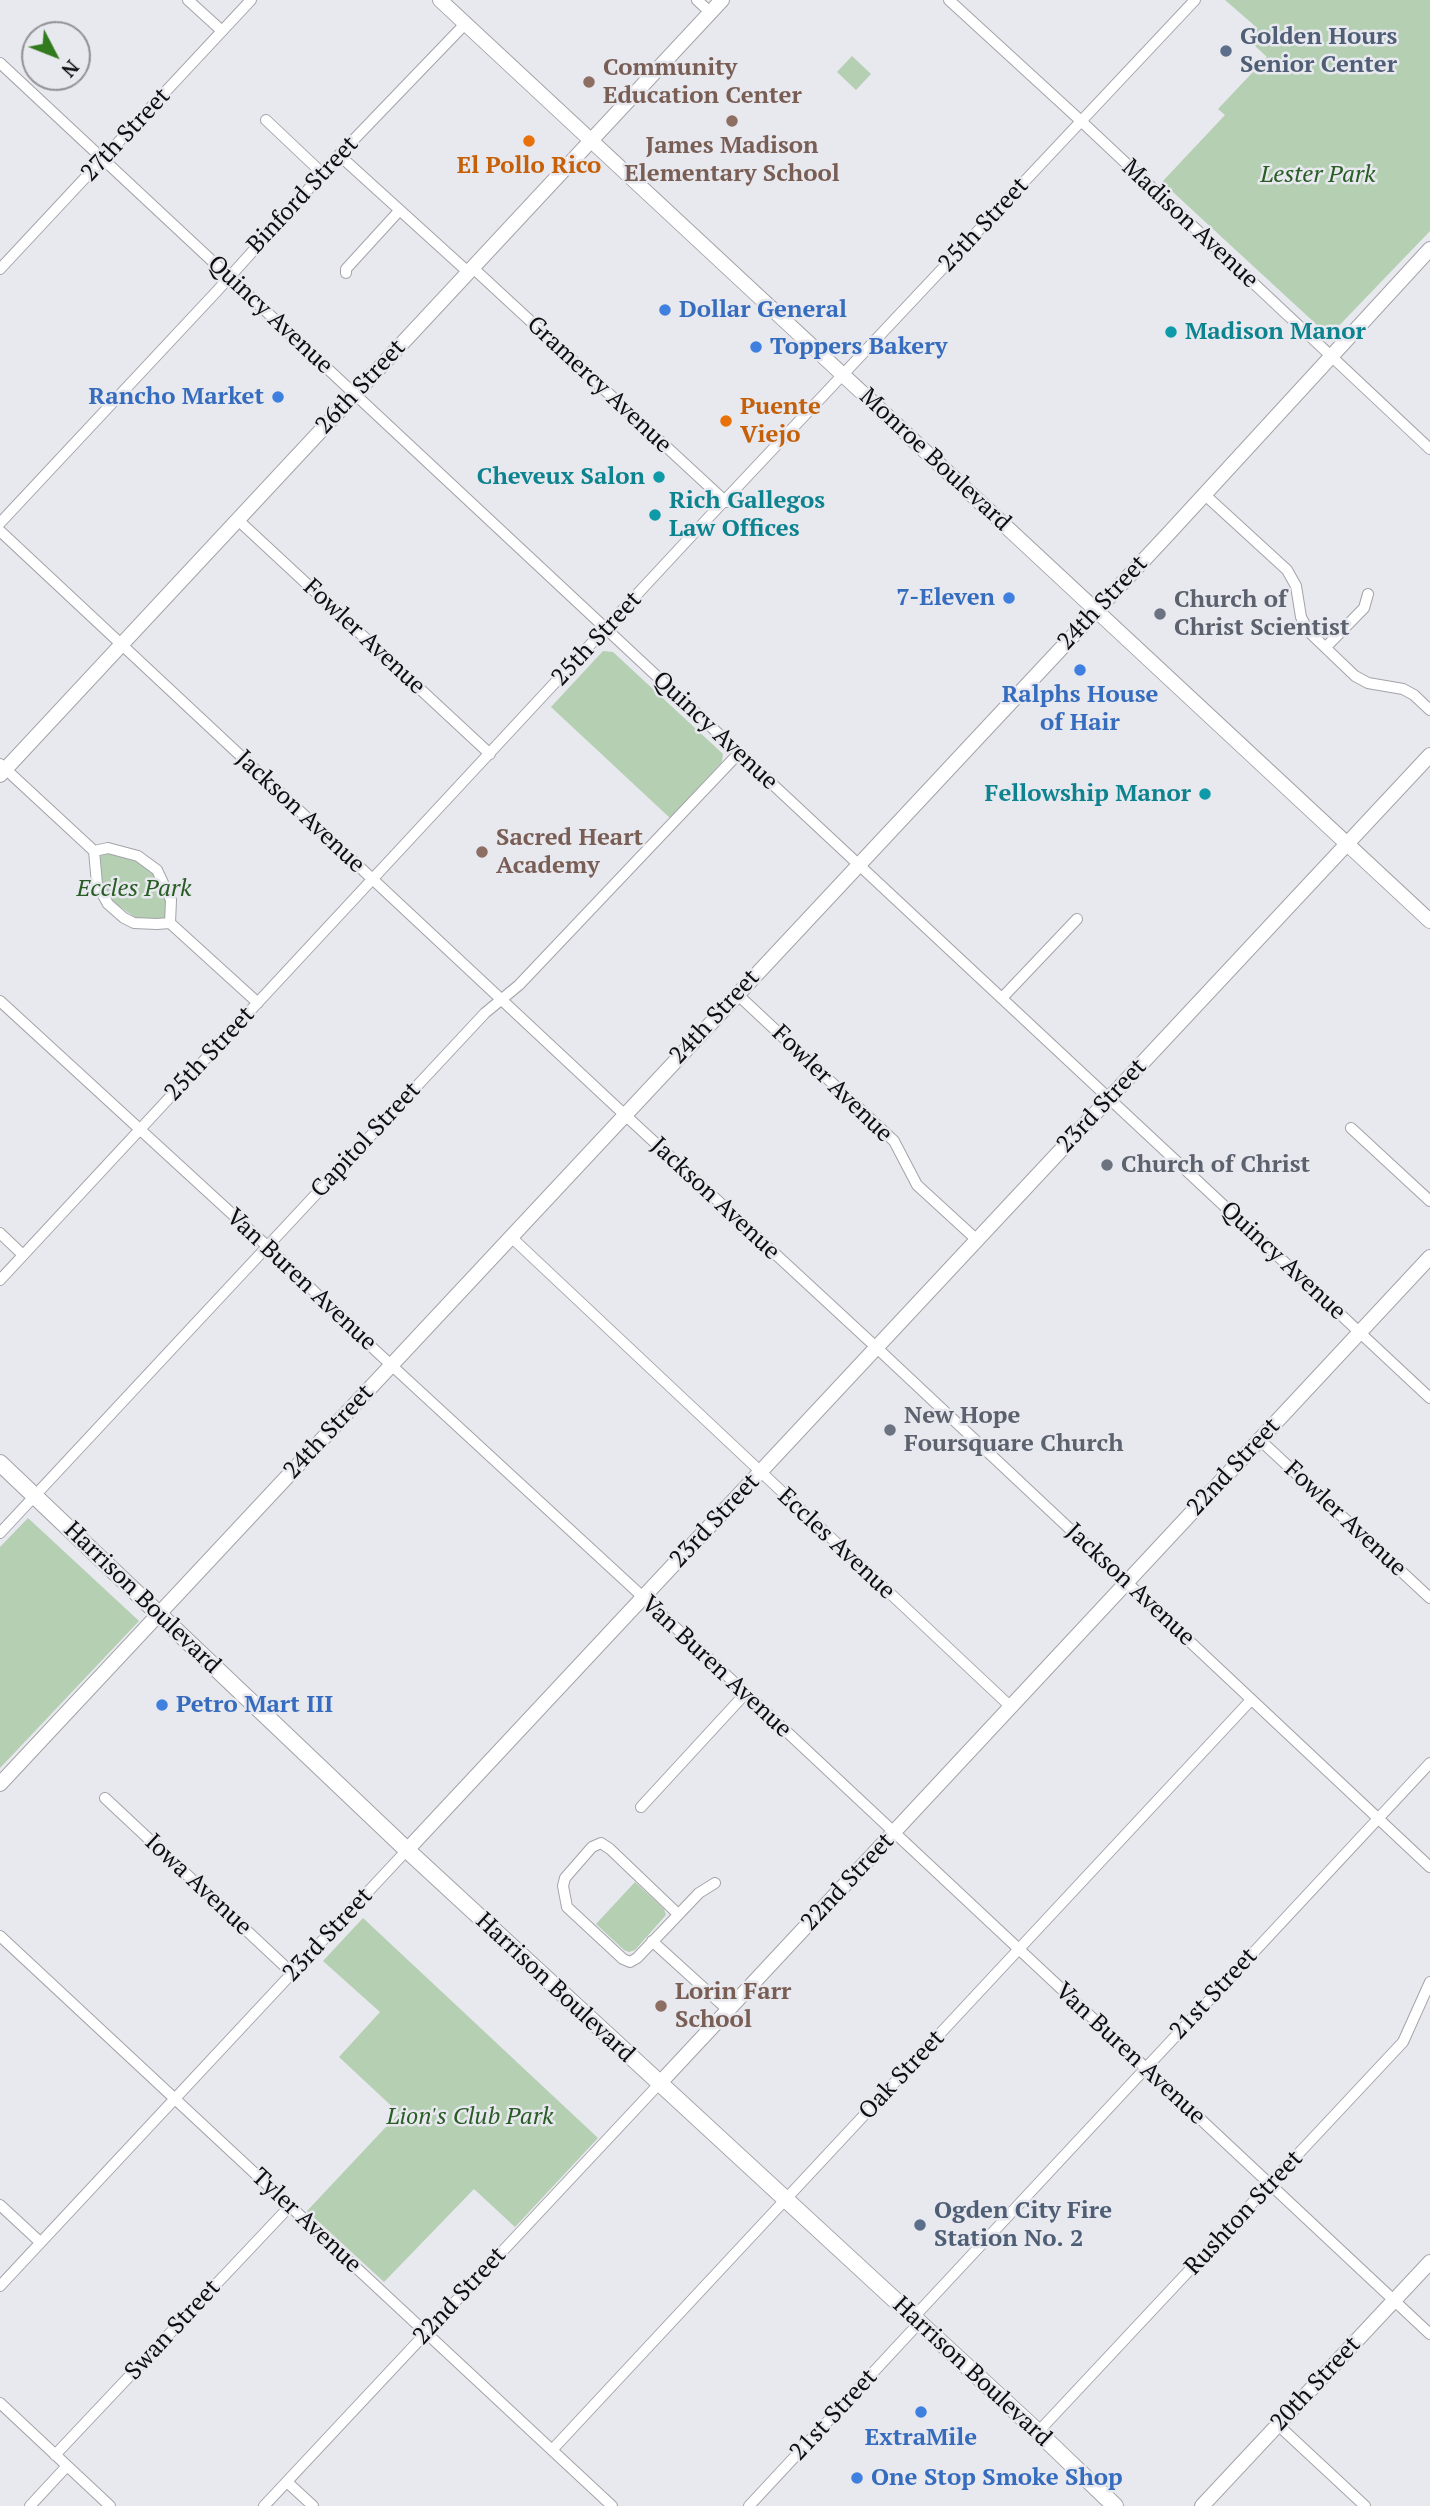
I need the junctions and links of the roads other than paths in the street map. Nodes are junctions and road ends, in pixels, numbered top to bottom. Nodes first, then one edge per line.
1 (188, 0) edge
2 (251, 0) edge
3 (440, 0) edge
4 (697, 0) edge
5 (722, 0) edge
6 (949, 0) edge
7 (1195, 0) edge
8 (711, 13) junction
9 (465, 24) junction
10 (222, 31) junction
11 (0, 63) edge
12 (266, 120) dead end
13 (1081, 121) junction
14 (592, 140) junction
15 (339, 155) junction
16 (103, 159) junction
17 (322, 173) junction
18 (399, 211) junction
19 (1430, 249) edge
20 (0, 270) edge
21 (471, 270) junction
22 (346, 274) dead end
23 (228, 276) junction
24 (1331, 355) junction
25 (843, 375) junction
26 (355, 394) junction
27 (1430, 449) edge
28 (1204, 494) junction
29 (726, 502) junction
30 (237, 520) junction
31 (0, 523) edge
32 (0, 531) edge
33 (1368, 594) dead end
34 (1096, 610) junction
35 (606, 629) junction
36 (122, 644) junction
37 (1326, 647) junction
38 (1430, 710) edge
39 (739, 753) junction
40 (490, 754) junction
41 (1430, 755) edge
42 (2, 769) edge
43 (1348, 843) junction
44 (94, 851) junction
45 (858, 865) junction
46 (373, 880) junction
47 (1077, 919) dead end
48 (1430, 921) edge
49 (170, 923) junction
50 (737, 994) junction
51 (1002, 999) junction
52 (0, 1000) edge
53 (502, 1001) junction
54 (258, 1003) junction
55 (1109, 1099) junction
56 (623, 1114) junction
57 (1351, 1128) dead end
58 (139, 1130) junction
59 (1430, 1201) edge
60 (0, 1233) edge
61 (510, 1237) junction
62 (977, 1240) junction
63 (267, 1246) junction
64 (23, 1255) junction
65 (1430, 1257) edge
66 (0, 1280) edge
67 (1359, 1333) junction
68 (877, 1348) junction
69 (391, 1365) junction
70 (1430, 1398) edge
71 (1260, 1440) junction
72 (0, 1463) edge
73 (760, 1472) junction
74 (35, 1496) junction
75 (0, 1533) edge
76 (1128, 1583) junction
77 (644, 1598) junction
78 (1430, 1598) edge
79 (159, 1614) junction
80 (745, 1694) junction
81 (1251, 1700) junction
82 (1010, 1707) junction
83 (1430, 1763) edge
84 (0, 1784) edge
85 (105, 1798) dead end
86 (641, 1807) dead end
87 (1378, 1819) junction
88 (893, 1833) junction
89 (407, 1850) junction
90 (1430, 1867) edge
91 (715, 1883) dead end
92 (678, 1914) junction
93 (0, 1936) edge
94 (652, 1941) junction
95 (1019, 1951) junction
96 (292, 1973) junction
97 (1430, 1982) edge
98 (728, 2010) junction
99 (1145, 2068) junction
100 (659, 2084) junction
101 (175, 2099) junction
102 (1270, 2185) junction
103 (786, 2199) junction
104 (0, 2205) edge
105 (290, 2206) junction
106 (40, 2242) junction
107 (1430, 2262) edge
108 (0, 2286) edge
109 (1394, 2301) junction
110 (916, 2320) junction
111 (426, 2333) junction
112 (1430, 2334) edge
113 (0, 2403) edge
114 (1278, 2425) junction
115 (1038, 2432) junction
116 (552, 2450) junction
117 (55, 2455) junction
118 (67, 2466) junction
119 (287, 2482) junction
120 (30, 2506) edge
121 (110, 2506) edge
122 (264, 2506) edge
123 (313, 2506) edge
124 (612, 2506) edge
125 (749, 2506) edge
126 (1115, 2506) edge
127 (1202, 2506) edge
128 (1365, 2506) edge

1 - 10 street
2 - 10 street, 27th Street
3 - 9 street, Monroe Boulevard
4 - 8 street
5 - 8 street, 26th Street
6 - 13 street, Madison Avenue
7 - 13 street, 25th Street
8 - 14 street, 26th Street
9 - 14 street, Monroe Boulevard
9 - 15 street, Binford Street
10 - 16 street, 27th Street
11 - 16 street, Quincy Avenue
12 - 17 street
13 - 24 street, Madison Avenue
13 - 25 street, 25th Street
14 - 21 street, 26th Street
14 - 25 street, Monroe Boulevard
15 - 17 street, Binford Street
15 - 18 street, Gramercy Avenue
16 - 20 street, 27th Street
16 - 23 street, Quincy Avenue
17 - 23 street, Binford Street
18 - 21 street, Gramercy Avenue
18 - 22 street
19 - 24 street, 24th Street
21 - 26 street, 26th Street
21 - 29 street, Gramercy Avenue
23 - 26 street, Quincy Avenue
23 - 31 street, Binford Street
24 - 27 street, Madison Avenue
24 - 28 street, 24th Street
25 - 29 street, 25th Street
25 - 34 street, Monroe Boulevard
26 - 30 street, 26th Street
26 - 35 street, Quincy Avenue
28 - 34 street, 24th Street
28 - 37 street
29 - 35 street, 25th Street
30 - 36 street, 26th Street
30 - 40 street, Fowler Avenue
32 - 36 street, Jackson Avenue
33 - 37 street
34 - 43 street, Monroe Boulevard
34 - 45 street, 24th Street
35 - 39 street, Quincy Avenue
35 - 40 street, 25th Street
36 - 42 street, 26th Street
36 - 46 street, Jackson Avenue
37 - 38 street
39 - 45 street, Quincy Avenue
39 - 53 street, Capitol Street
40 - 46 street, 25th Street
41 - 43 street, 23rd Street
42 - 44 street
43 - 48 street, Monroe Boulevard
43 - 55 street, 23rd Street
44 - 49 street
44 - 49 street
45 - 50 street, 24th Street
45 - 51 street, Quincy Avenue
46 - 53 street, Jackson Avenue
46 - 54 street, 25th Street
47 - 51 street
49 - 54 street
50 - 56 street, 24th Street
50 - 62 street, Fowler Avenue
51 - 55 street, Quincy Avenue
52 - 58 street, Van Buren Avenue
53 - 56 street, Jackson Avenue
53 - 63 street, Capitol Street
54 - 58 street, 25th Street
55 - 62 street, 23rd Street
55 - 67 street, Quincy Avenue
56 - 61 street, 24th Street
56 - 68 street, Jackson Avenue
57 - 59 street
58 - 63 street, Van Buren Avenue
58 - 64 street, 25th Street
60 - 64 street
61 - 69 street, 24th Street
61 - 73 street, Eccles Avenue
62 - 68 street, 23rd Street
63 - 69 street, Van Buren Avenue
63 - 74 street, Capitol Street
64 - 66 street, 25th Street
65 - 67 street, 22nd Street
67 - 70 street, Quincy Avenue
67 - 71 street, 22nd Street
68 - 73 street, 23rd Street
68 - 76 street, Jackson Avenue
69 - 77 street, Van Buren Avenue
69 - 79 street, 24th Street
71 - 76 street, 22nd Street
71 - 78 street, Fowler Avenue
72 - 74 main road, Harrison Boulevard
73 - 77 street, 23rd Street
73 - 82 street, Eccles Avenue
74 - 75 street, Capitol Street
74 - 79 main road, Harrison Boulevard
76 - 81 street, Jackson Avenue
76 - 82 street, 22nd Street
77 - 80 street, Van Buren Avenue
77 - 89 street, 23rd Street
79 - 84 street, 24th Street
79 - 89 main road, Harrison Boulevard
80 - 86 street
80 - 88 street, Van Buren Avenue
81 - 87 street, Jackson Avenue
81 - 95 street, Oak Street
82 - 88 street, 22nd Street
83 - 87 street, 21st Street
85 - 96 street, Iowa Avenue
87 - 90 street, Jackson Avenue
87 - 99 street, 21st Street
88 - 95 street, Van Buren Avenue
88 - 98 street, 22nd Street
89 - 96 street, 23rd Street
89 - 100 main road, Harrison Boulevard
91 - 92 street
92 - 94 street
92 - 94 street
93 - 101 street, Tyler Avenue
94 - 98 street
95 - 99 street, Van Buren Avenue
95 - 103 street, Oak Street
96 - 101 street, 23rd Street
97 - 102 street, Rushton Street
98 - 100 street, 22nd Street
99 - 102 street, Van Buren Avenue
99 - 110 street, 21st Street
100 - 103 main road, Harrison Boulevard
100 - 111 street, 22nd Street
101 - 105 street, Tyler Avenue
101 - 106 street, 23rd Street
102 - 109 street, Van Buren Avenue
102 - 115 street, Rushton Street
103 - 110 main road, Harrison Boulevard
103 - 116 street, Oak Street
104 - 106 street
105 - 111 street, Tyler Avenue
105 - 117 street, Swan Street
106 - 108 street, 23rd Street
107 - 109 street, 20th Street
109 - 112 street, Van Buren Avenue
109 - 114 street, 20th Street
110 - 115 main road, Harrison Boulevard
110 - 125 street, 21st Street
111 - 116 street, Tyler Avenue
111 - 119 street, 22nd Street
113 - 117 street
114 - 127 street, 20th Street
114 - 128 street
115 - 126 main road, Harrison Boulevard
116 - 124 street, Tyler Avenue
117 - 118 street
118 - 120 street
118 - 121 street
119 - 122 street, 22nd Street
119 - 123 street

